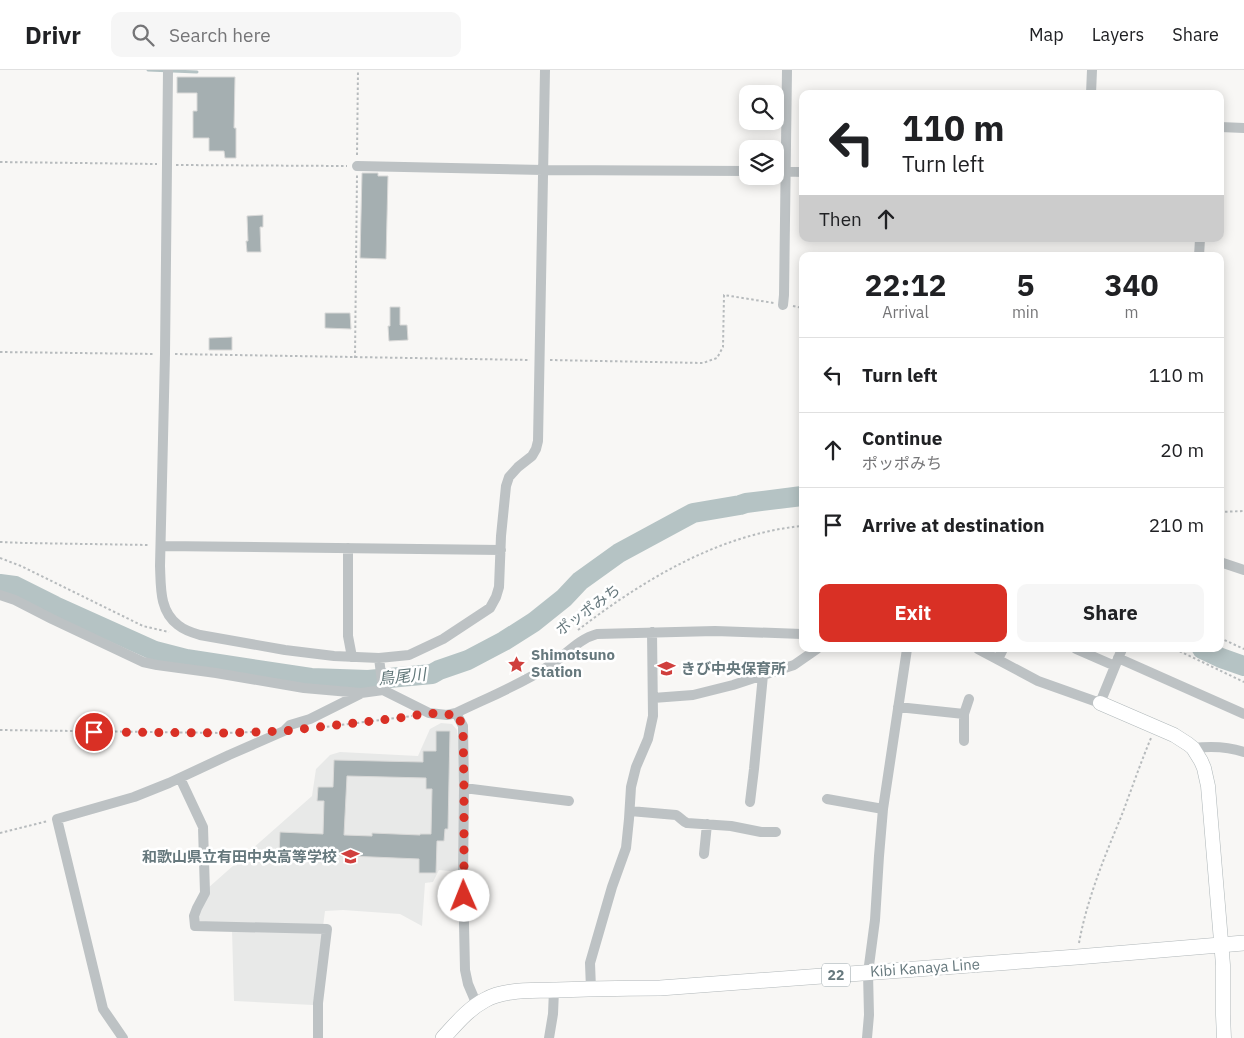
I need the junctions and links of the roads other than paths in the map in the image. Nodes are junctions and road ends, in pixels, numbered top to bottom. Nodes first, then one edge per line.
1 (168, 70) edge
2 (545, 70) edge
3 (787, 70) edge
4 (1092, 70) edge
5 (1091, 90) edge
6 (1224, 127) edge
7 (1244, 128) edge
8 (782, 140) edge
9 (357, 166) road end
10 (543, 170) junction
11 (739, 171) edge
12 (784, 171) edge
13 (799, 172) edge
14 (780, 185) edge
15 (783, 304) road end
16 (161, 546) junction
17 (348, 548) junction
18 (500, 550) junction
19 (1224, 563) edge
20 (1244, 570) edge
21 (0, 595) edge
22 (652, 632) junction
23 (799, 634) edge
24 (813, 652) edge
25 (907, 652) edge
26 (984, 652) edge
27 (1002, 652) edge
28 (1092, 652) edge
29 (352, 657) junction
30 (1118, 657) edge
31 (998, 659) junction
32 (379, 661) junction
33 (764, 675) junction
34 (382, 688) junction
35 (361, 694) junction
36 (653, 698) junction
37 (969, 699) dead end
38 (1100, 703) junction
39 (898, 707) junction
40 (456, 713) junction
41 (964, 714) junction
42 (1244, 714) edge
43 (964, 741) dead end
44 (1192, 748) junction
45 (1244, 752) edge
46 (180, 778) junction
47 (464, 788) junction
48 (827, 799) dead end
49 (569, 801) dead end
50 (750, 802) dead end
51 (883, 809) junction
52 (630, 812) junction
53 (707, 824) junction
54 (776, 832) dead end
55 (704, 854) dead end
56 (1244, 943) edge
57 (1221, 945) junction
58 (868, 973) junction
59 (591, 988) junction
60 (554, 990) junction
61 (477, 1005) junction
62 (123, 1038) edge
63 (318, 1038) edge
64 (443, 1038) edge
65 (549, 1038) edge
66 (867, 1038) edge
67 (1224, 1038) edge

1 - 16 street
2 - 10 street
3 - 8 street
4 - 5 street
6 - 7 street
9 - 10 street
10 - 11 street
10 - 18 street
12 - 13 street
14 - 15 street
16 - 17 street
16 - 29 street
17 - 18 street
17 - 29 street
18 - 32 street
19 - 20 street
21 - 35 street
22 - 23 street
22 - 36 street
22 - 40 street
24 - 33 street
25 - 39 street
26 - 31 street
27 - 31 street
28 - 30 street
29 - 32 street
30 - 38 street
30 - 42 street
31 - 38 street
32 - 34 street
33 - 36 street
33 - 50 street
34 - 35 street
34 - 40 street
35 - 46 street
36 - 52 street
37 - 41 street
38 - 44 street
39 - 41 street
39 - 51 street
40 - 47 street
41 - 43 street
44 - 45 street
44 - 57 street
46 - 62 street
46 - 63 street
47 - 49 street
47 - 61 street
48 - 51 street
51 - 58 street
52 - 53 street
52 - 59 street
53 - 54 street
53 - 55 street
56 - 57 main road, Kibi Kanaya Line / 22
57 - 58 main road, Kibi Kanaya Line / 22
57 - 67 street
58 - 59 main road, Kibi Kanaya Line / 22
58 - 66 street
59 - 60 main road, Kibi Kanaya Line / 22
60 - 61 main road, Kibi Kanaya Line / 22
60 - 65 street
61 - 64 main road, Kibi Kanaya Line / 22

